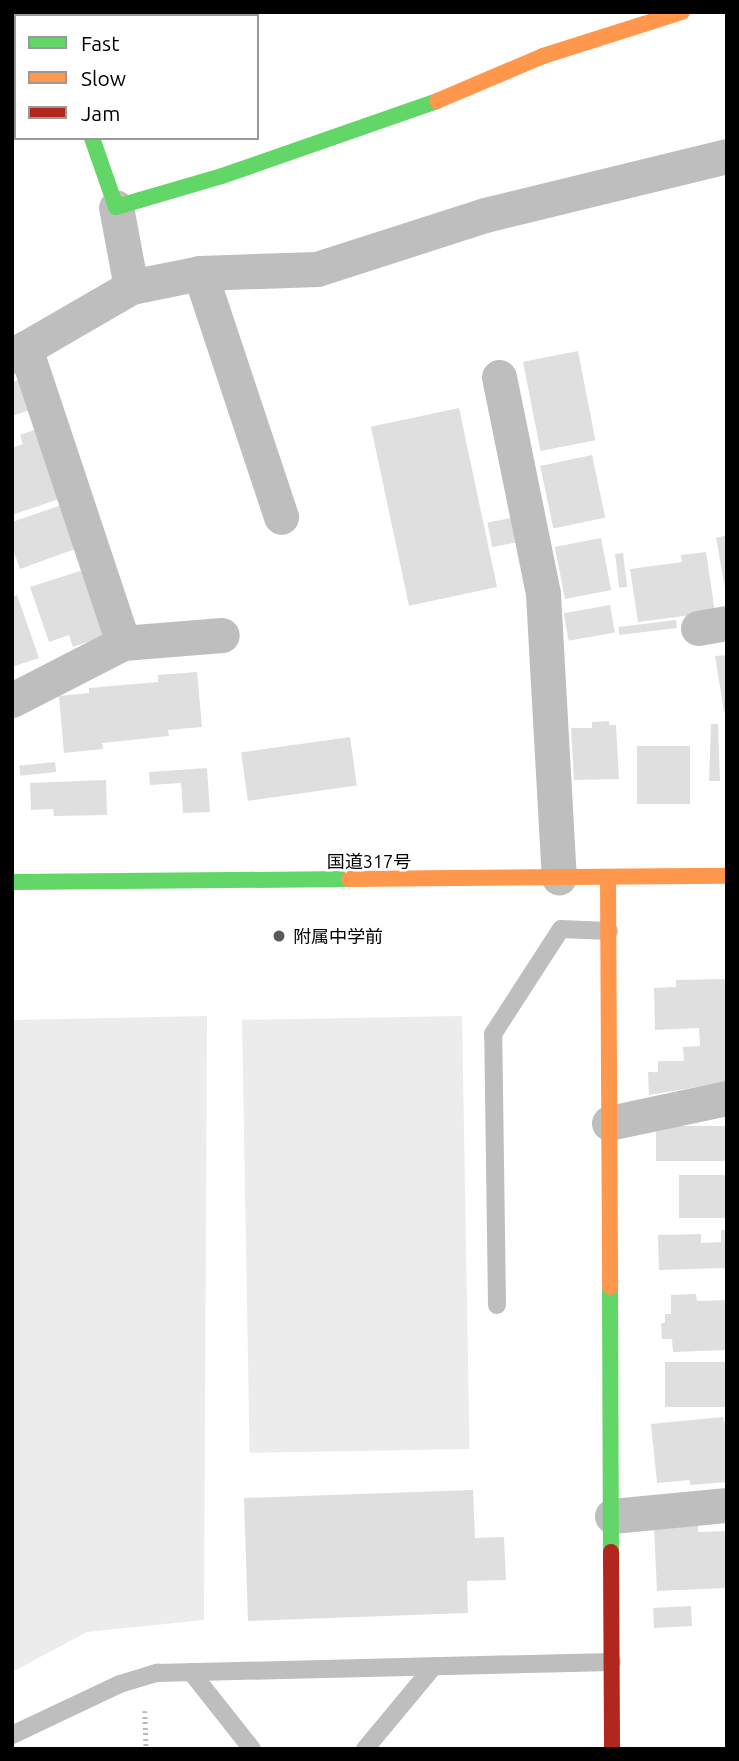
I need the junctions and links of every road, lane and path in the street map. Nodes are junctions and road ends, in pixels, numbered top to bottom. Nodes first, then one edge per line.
1 (682, 12) edge
2 (93, 140) edge
3 (727, 156) edge
4 (116, 208) junction
5 (200, 273) junction
6 (131, 287) junction
7 (19, 352) edge
8 (499, 377) dead end
9 (281, 517) dead end
10 (222, 635) dead end
11 (123, 643) junction
12 (12, 700) edge
13 (727, 876) edge
14 (559, 878) junction
15 (608, 879) junction
16 (12, 882) edge
17 (609, 931) junction
18 (727, 1098) edge
19 (609, 1123) junction
20 (497, 1305) dead end
21 (727, 1505) edge
22 (612, 1516) junction
23 (612, 1662) junction
24 (434, 1666) junction
25 (191, 1672) junction
26 (12, 1735) edge
27 (252, 1749) edge
28 (365, 1749) edge
29 (612, 1749) edge

1 - 4 main road
2 - 4 main road
3 - 5 street
4 - 6 street
5 - 6 street
5 - 9 street
6 - 7 street
7 - 11 street
8 - 14 street
10 - 11 street
11 - 12 street
13 - 15 main road, 国道317号
14 - 15 main road, 国道317号
14 - 16 main road, 国道317号
15 - 17 main road
17 - 19 main road
17 - 20 lane
18 - 19 street
19 - 22 main road
21 - 22 street
22 - 23 main road
23 - 24 lane
23 - 29 main road
24 - 25 lane
24 - 28 lane
25 - 26 lane
25 - 27 lane

